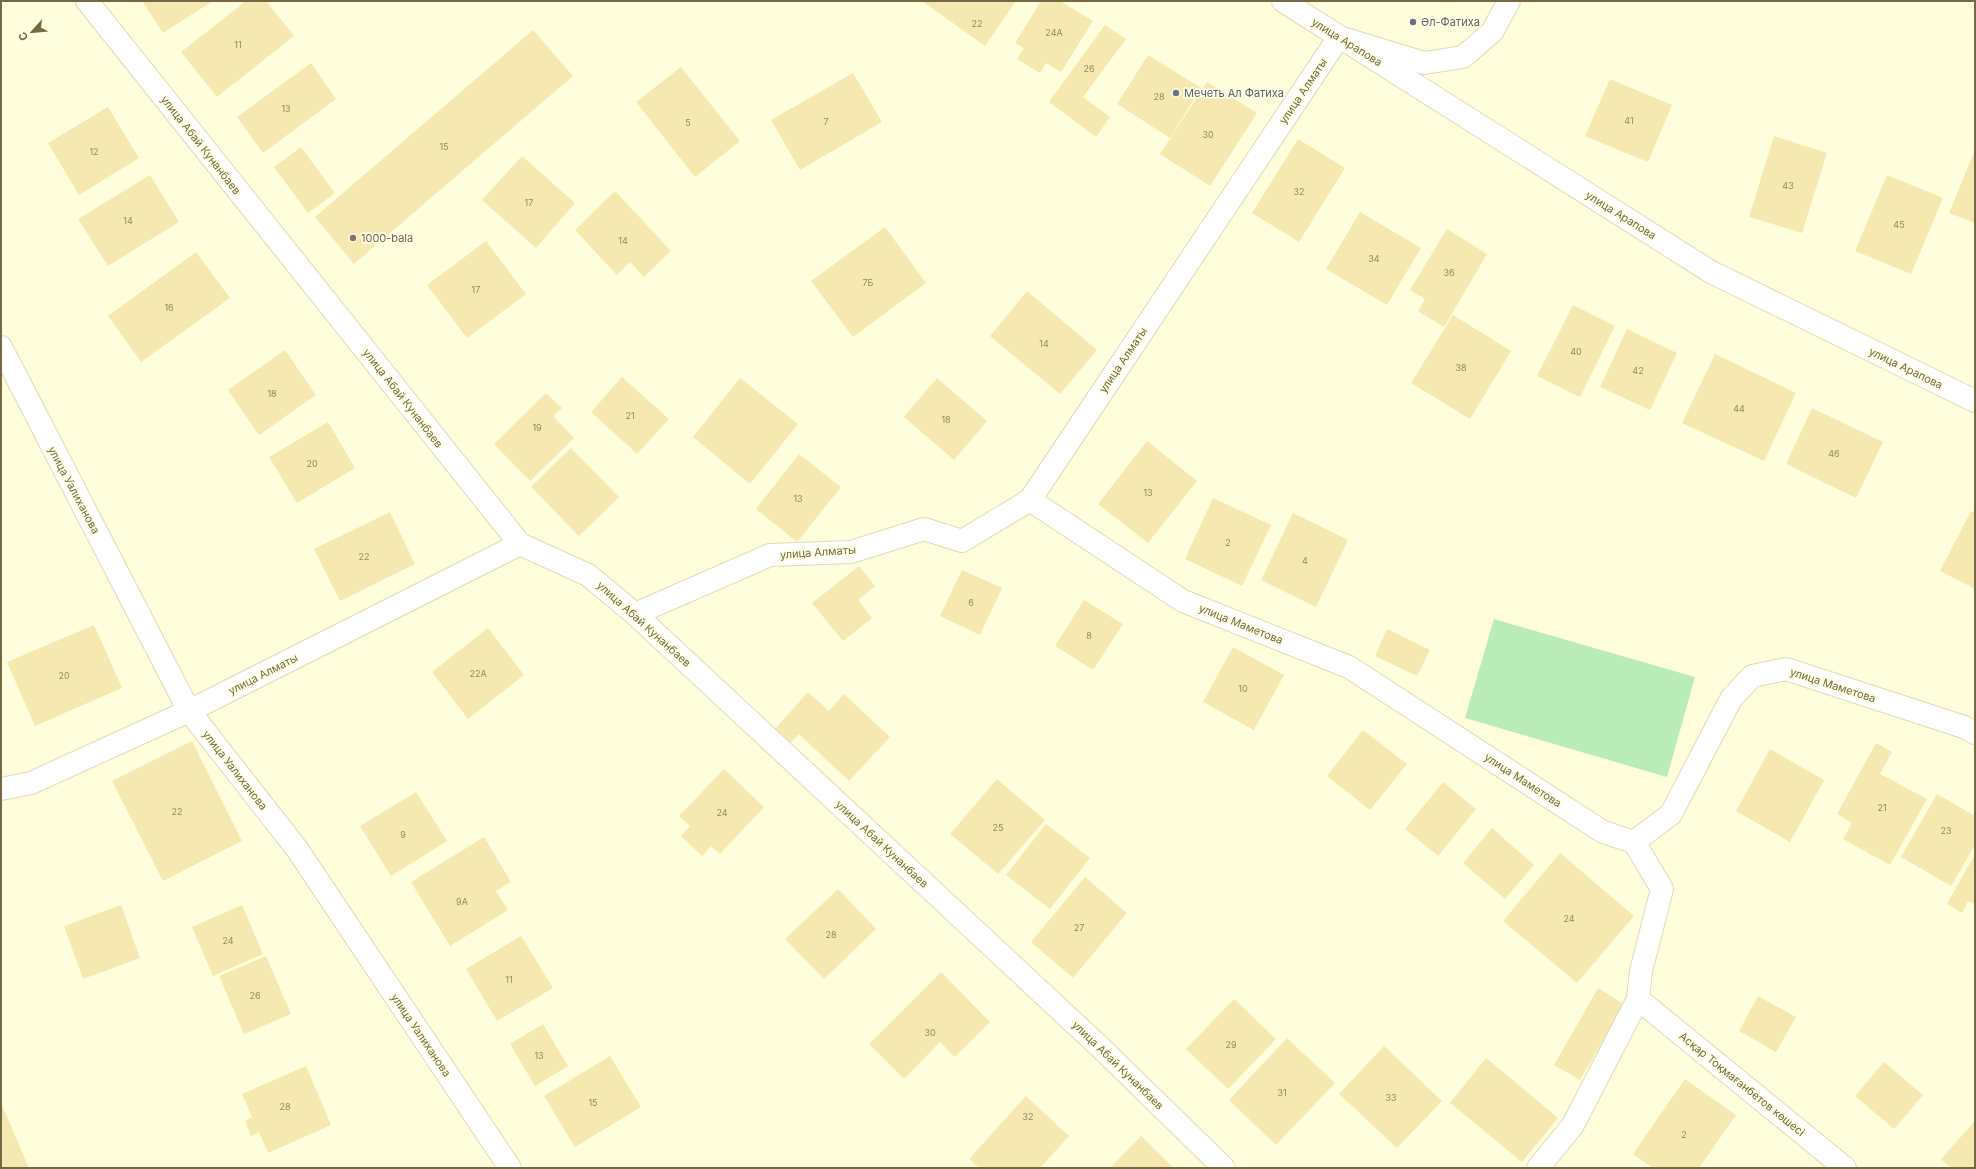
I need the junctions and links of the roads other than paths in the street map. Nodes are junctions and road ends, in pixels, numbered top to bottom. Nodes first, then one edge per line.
1 (87, 1) edge
2 (1283, 1) edge
3 (1509, 1) edge
4 (1339, 37) junction
5 (1, 348) edge
6 (1975, 401) edge
7 (1030, 500) junction
8 (520, 544) junction
9 (635, 614) junction
10 (189, 711) junction
11 (1975, 733) edge
12 (1, 789) edge
13 (1634, 842) junction
14 (1638, 999) junction
15 (510, 1168) edge
16 (1224, 1168) edge
17 (1538, 1168) edge
18 (1845, 1168) edge

1 - 8 street, улица Абай Кунанбаев
2 - 4 street, улица Арапова
3 - 4 street
4 - 6 street, улица Арапова
4 - 7 street, улица Алматы
5 - 10 street, улица Уалиханова
7 - 9 street, улица Алматы
7 - 13 street, улица Маметова
8 - 9 street, улица Абай Кунанбаев
8 - 10 street, улица Алматы
9 - 16 street, улица Абай Кунанбаев
10 - 12 street, улица Алматы
10 - 15 street, улица Уалиханова
11 - 13 street, улица Маметова
13 - 14 street
14 - 17 street
14 - 18 street, Асқар Тоқмағанбетов көшесі

